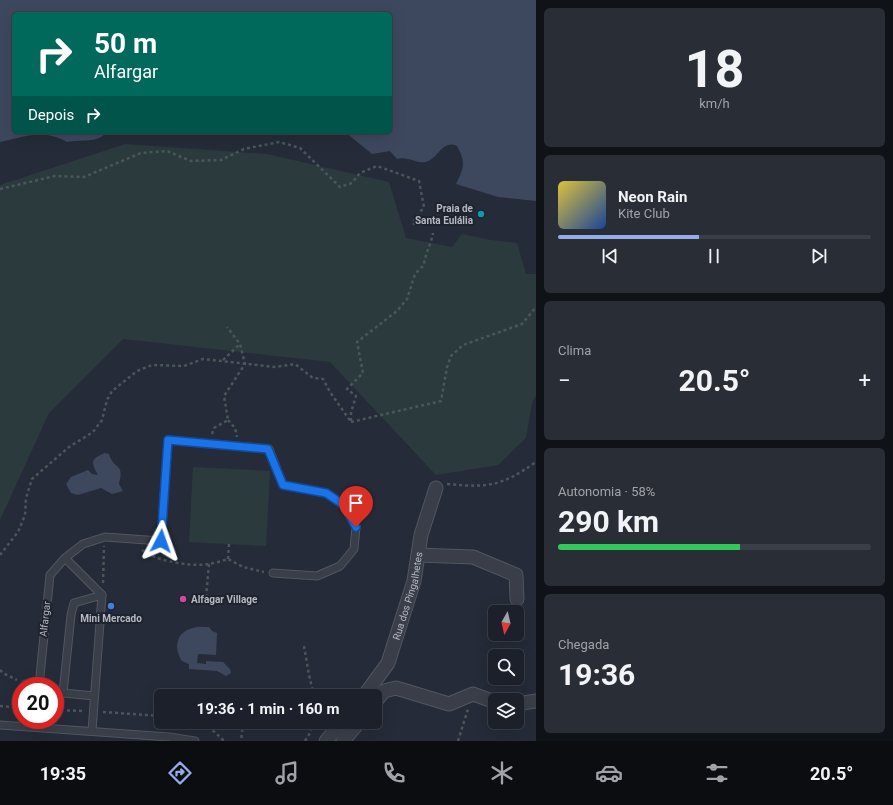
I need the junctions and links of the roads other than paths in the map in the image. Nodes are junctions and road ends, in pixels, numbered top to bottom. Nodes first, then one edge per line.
1 (436, 488) road end
2 (418, 556) junction
3 (65, 558) junction
4 (274, 573) dead end
5 (102, 595) junction
6 (517, 599) dead end
7 (40, 677) edge
8 (64, 683) edge
9 (369, 689) edge
10 (64, 693) edge
11 (382, 693) edge
12 (94, 696) junction
13 (488, 699) edge
14 (536, 701) edge
15 (524, 703) edge
16 (0, 726) edge
17 (336, 729) edge
18 (353, 729) edge
19 (92, 732) junction
20 (195, 741) edge
21 (326, 741) edge
22 (343, 741) edge

1 - 2 street, Rua dos Pingalhetes
2 - 6 street
2 - 9 street, Rua dos Pingalhetes
3 - 4 lane, Alfargar
3 - 5 lane
3 - 7 lane, Alfargar
5 - 8 lane
5 - 12 lane
10 - 12 lane
11 - 13 street
12 - 19 lane
14 - 15 street
16 - 19 lane
17 - 21 street
18 - 22 street
19 - 20 lane

